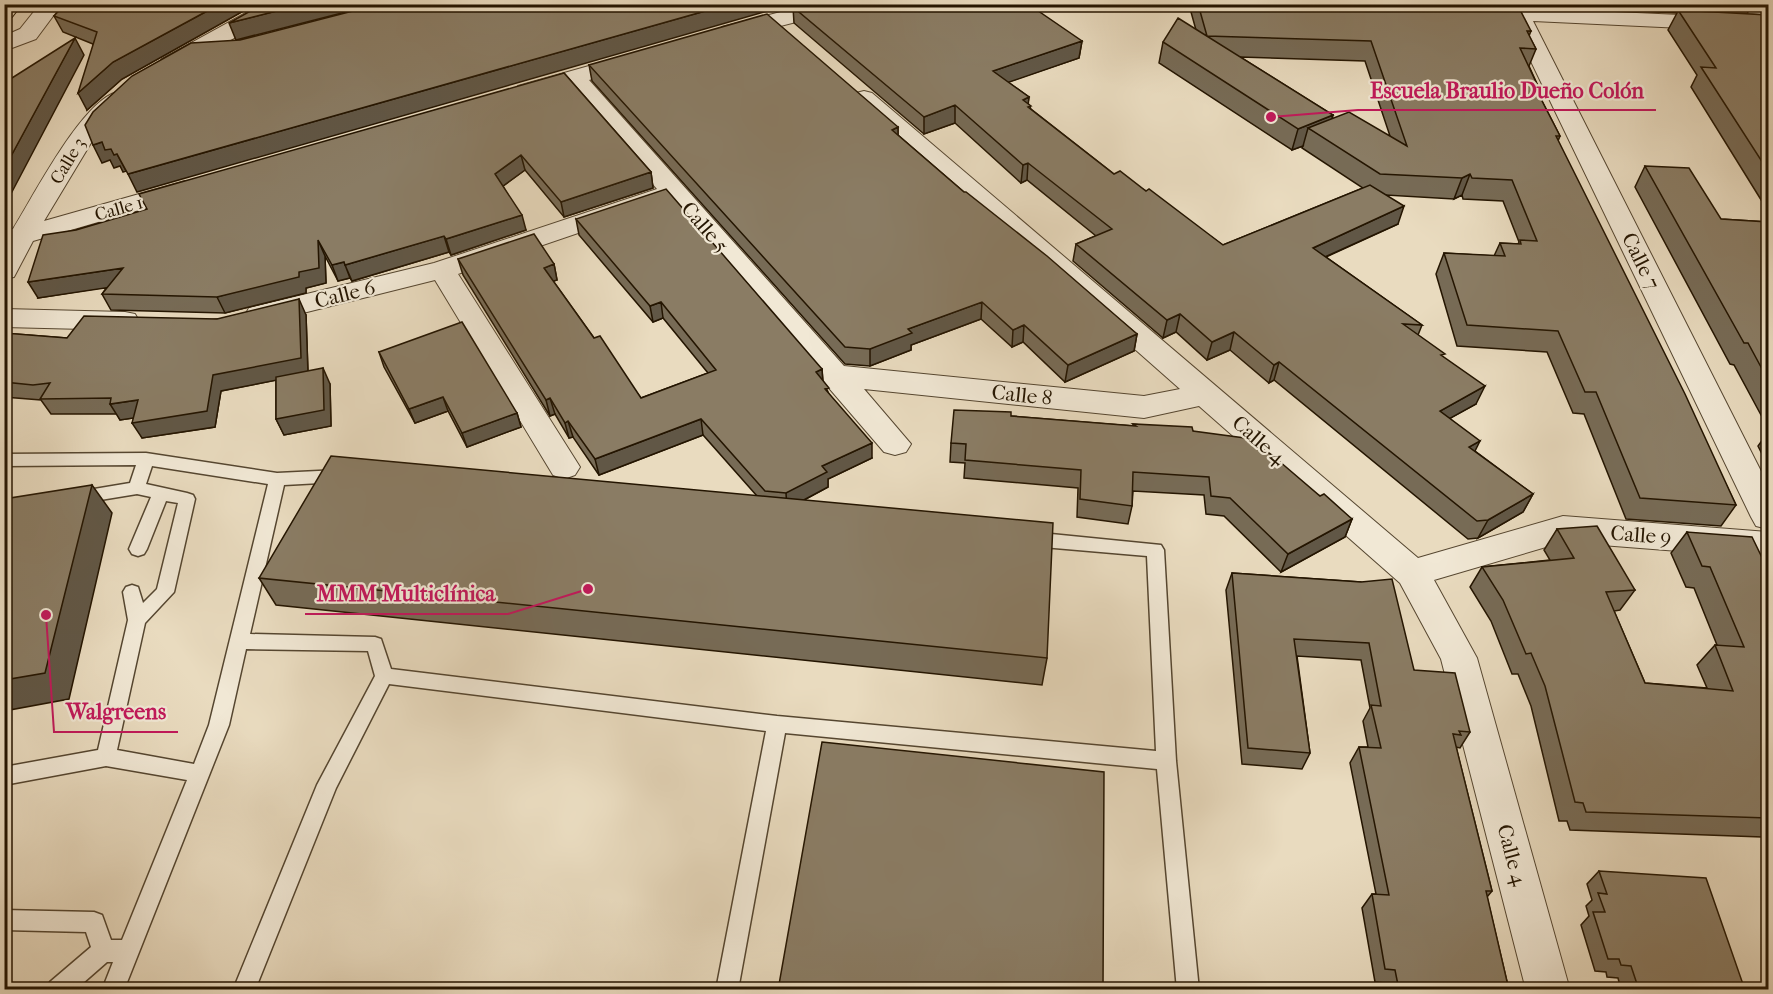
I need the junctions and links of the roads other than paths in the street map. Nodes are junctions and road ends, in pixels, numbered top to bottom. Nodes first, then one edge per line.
1 (12, 4) edge
2 (52, 4) edge
3 (279, 4) edge
4 (838, 4) edge
5 (1751, 4) edge
6 (1516, 9) edge
7 (4, 12) edge
8 (1484, 13) edge
9 (773, 19) junction
10 (1768, 25) edge
11 (706, 39) edge
12 (800, 43) edge
13 (4, 44) edge
14 (246, 48) edge
15 (189, 53) junction
16 (651, 55) edge
17 (574, 78) junction
18 (845, 82) edge
19 (505, 98) edge
20 (206, 183) edge
21 (674, 192) junction
22 (13, 237) edge
23 (442, 270) junction
24 (4, 271) edge
25 (4, 318) edge
26 (236, 321) edge
27 (155, 322) edge
28 (837, 376) junction
29 (1207, 394) junction
30 (895, 444) dead end
31 (146, 459) junction
32 (4, 460) edge
33 (564, 467) dead end
34 (352, 477) edge
35 (278, 479) junction
36 (137, 488) junction
37 (161, 493) junction
38 (60, 501) edge
39 (1768, 517) edge
40 (1013, 537) edge
41 (1768, 545) edge
42 (138, 549) dead end
43 (1412, 573) junction
44 (132, 592) dead end
45 (137, 620) junction
46 (239, 641) junction
47 (384, 676) junction
48 (777, 724) junction
49 (106, 757) junction
50 (1166, 761) junction
51 (200, 774) junction
52 (4, 776) edge
53 (4, 920) edge
54 (103, 951) junction
55 (129, 951) junction
56 (58, 990) edge
57 (113, 990) edge
58 (244, 990) edge
59 (728, 990) edge
60 (1188, 990) edge
61 (1548, 990) edge

1 - 7 main road
2 - 13 street
3 - 15 street, Calle 3
4 - 9 street
5 - 10 street
6 - 8 street
6 - 10 street
6 - 39 street, Calle 7
9 - 11 street
9 - 12 street
14 - 15 street
15 - 22 street, Calle 3
16 - 17 street
17 - 19 street
17 - 21 street, Calle 5
18 - 29 street, Calle 4
20 - 22 street, Calle 1
21 - 23 street, Calle 6
21 - 28 street, Calle 5
22 - 24 street
23 - 26 street, Calle 6
23 - 33 street
25 - 27 street
28 - 29 street, Calle 8
28 - 30 street, Calle 5
29 - 43 street, Calle 4
31 - 32 lane
31 - 35 lane
31 - 36 lane
34 - 35 lane
35 - 46 lane
36 - 37 lane
36 - 38 lane
37 - 42 lane
37 - 45 lane
40 - 50 lane
41 - 43 street, Calle 9
43 - 61 street, Calle 4
44 - 45 lane
45 - 49 lane
46 - 47 lane
46 - 51 lane
47 - 48 lane
47 - 58 lane
48 - 50 lane
48 - 59 lane
49 - 51 lane
49 - 52 lane
50 - 60 lane
51 - 55 lane
53 - 54 lane
54 - 55 lane
54 - 56 lane
55 - 57 lane

